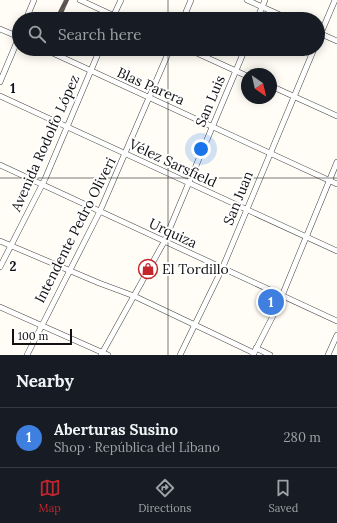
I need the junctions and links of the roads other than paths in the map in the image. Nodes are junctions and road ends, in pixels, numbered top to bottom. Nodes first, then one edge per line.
1 (34, 0) edge
2 (80, 0) edge
3 (120, 0) edge
4 (191, 0) edge
5 (247, 0) edge
6 (265, 0) edge
7 (335, 0) edge
8 (262, 7) junction
9 (29, 12) edge
10 (103, 12) edge
11 (115, 12) edge
12 (186, 12) edge
13 (260, 12) edge
14 (273, 12) edge
15 (325, 21) edge
16 (0, 29) edge
17 (12, 34) edge
18 (325, 36) edge
19 (337, 41) edge
20 (12, 54) edge
21 (59, 56) edge
22 (97, 56) edge
23 (167, 56) edge
24 (204, 56) edge
25 (242, 56) edge
26 (311, 56) edge
27 (236, 70) junction
28 (91, 71) junction
29 (241, 73) edge
30 (0, 82) edge
31 (277, 89) edge
32 (0, 96) edge
33 (293, 96) junction
34 (150, 98) junction
35 (337, 116) edge
36 (212, 126) junction
37 (66, 127) junction
38 (270, 153) junction
39 (126, 154) junction
40 (337, 162) edge
41 (0, 165) edge
42 (329, 180) junction
43 (189, 183) junction
44 (42, 184) junction
45 (337, 184) edge
46 (247, 210) junction
47 (100, 211) junction
48 (305, 237) junction
49 (0, 241) edge
50 (164, 242) junction
51 (10, 246) junction
52 (337, 251) edge
53 (0, 267) edge
54 (222, 269) junction
55 (69, 270) junction
56 (134, 296) junction
57 (280, 296) junction
58 (0, 307) edge
59 (337, 321) edge
60 (41, 325) junction
61 (196, 325) junction
62 (337, 335) edge
63 (254, 352) edge
64 (101, 354) edge
65 (27, 355) edge
66 (108, 355) edge
67 (180, 355) edge
68 (270, 355) edge
69 (328, 355) edge

1 - 9 street
2 - 10 street
3 - 11 street
4 - 12 street
5 - 8 street
6 - 8 street
7 - 15 street
8 - 13 street
8 - 14 street
16 - 17 street
18 - 19 street
20 - 30 street
21 - 28 street, Blas Parera
22 - 28 street, Avenida Rodolfo López
23 - 34 street, Intendente Pedro Oliveri
24 - 27 street
25 - 27 street, San Luis
26 - 33 street, San Juan
27 - 29 street
27 - 36 street, San Luis
28 - 34 street, Blas Parera
28 - 37 street, Avenida Rodolfo López
31 - 33 street
32 - 37 street, Vélez Sarsfield
33 - 35 street
33 - 38 street, San Juan
34 - 36 street, Blas Parera
34 - 39 street, Intendente Pedro Oliveri
36 - 38 street, Blas Parera
36 - 43 street, San Luis
37 - 39 street, Vélez Sarsfield
37 - 44 street, Avenida Rodolfo López
38 - 42 street, Blas Parera
38 - 46 street, San Juan
39 - 43 street, Vélez Sarsfield
39 - 47 street, Intendente Pedro Oliveri
40 - 42 street
41 - 44 street, Urquiza
42 - 45 street, Blas Parera
42 - 48 street
43 - 46 street, Vélez Sarsfield
43 - 50 street, San Luis
44 - 47 street, Urquiza
44 - 51 street, Avenida Rodolfo López
46 - 48 street, Vélez Sarsfield
46 - 54 street, San Juan
47 - 50 street, Urquiza
47 - 55 street, Intendente Pedro Oliveri
48 - 52 street, Vélez Sarsfield
48 - 57 street
49 - 51 street
50 - 54 street, Urquiza
50 - 56 street, San Luis
51 - 53 street, Avenida Rodolfo López
51 - 55 street
54 - 57 street, Urquiza
54 - 61 street, San Juan
55 - 56 street
55 - 60 street, Intendente Pedro Oliveri
56 - 61 street
56 - 64 street, San Luis
57 - 59 street, Urquiza
57 - 63 street
58 - 60 street
60 - 64 street
60 - 65 street, Intendente Pedro Oliveri
61 - 63 street
61 - 67 street, San Juan
62 - 69 street
63 - 68 street
64 - 66 street

